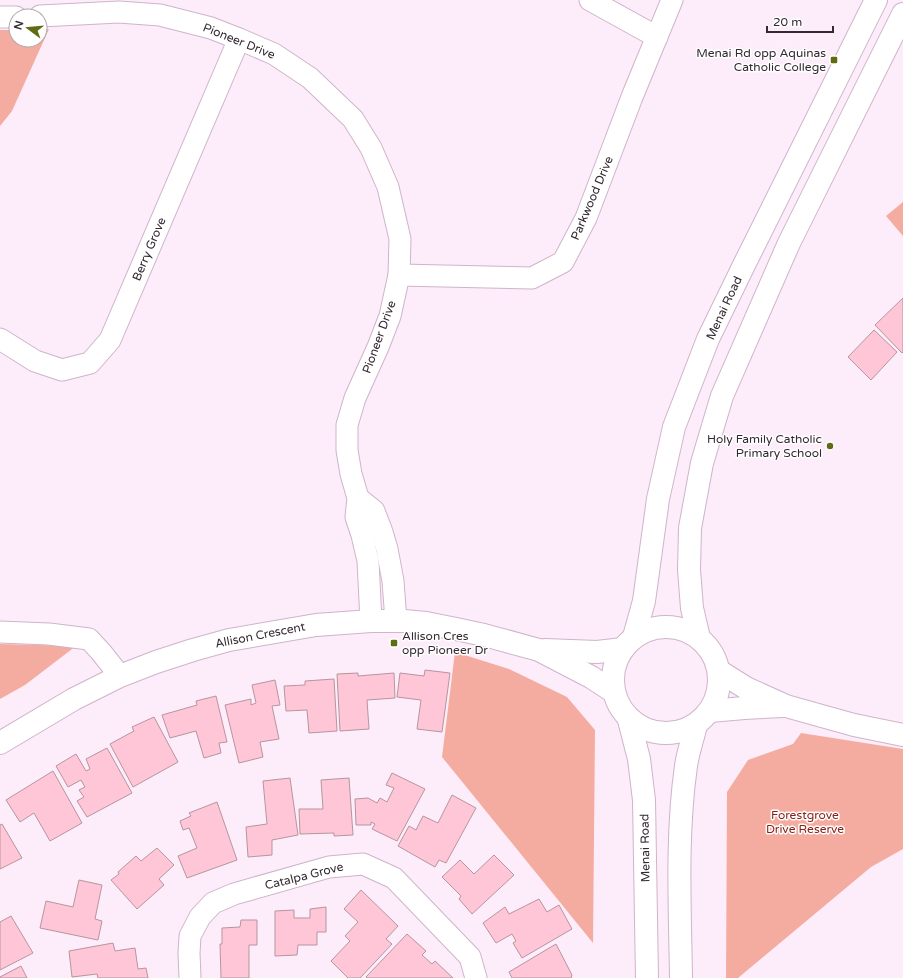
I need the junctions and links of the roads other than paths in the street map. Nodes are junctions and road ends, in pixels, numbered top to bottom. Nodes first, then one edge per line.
1 (590, 0) edge
2 (672, 0) edge
3 (876, 0) edge
4 (903, 14) edge
5 (48, 16) edge
6 (657, 37) junction
7 (239, 39) junction
8 (399, 275) junction
9 (0, 339) edge
10 (358, 498) junction
11 (371, 621) junction
12 (396, 621) junction
13 (0, 632) edge
14 (699, 638) junction
15 (628, 643) junction
16 (540, 650) junction
17 (719, 671) junction
18 (120, 676) junction
19 (614, 692) junction
20 (786, 706) junction
21 (703, 718) junction
22 (629, 720) junction
23 (903, 735) edge
24 (0, 743) edge
25 (190, 978) edge
26 (476, 978) edge
27 (647, 978) edge
28 (681, 978) edge

1 - 6 street
2 - 6 street, Parkwood Drive
3 - 15 main road, Menai Road
4 - 14 main road
5 - 7 street, Pioneer Drive
6 - 8 street, Parkwood Drive
7 - 8 street, Pioneer Drive
7 - 9 street, Berry Grove
8 - 10 street, Pioneer Drive
10 - 11 street, Pioneer Drive
10 - 12 street
11 - 12 main road, Allison Crescent
11 - 18 main road, Allison Crescent
12 - 16 main road, Allison Crescent
13 - 18 street
14 - 15 main road
14 - 17 main road
15 - 16 main road
15 - 19 main road
16 - 19 main road
17 - 20 main road
17 - 21 main road
18 - 24 main road, Allison Crescent
19 - 22 main road
20 - 21 main road
20 - 23 main road
21 - 22 main road
21 - 28 main road
22 - 27 main road, Menai Road
25 - 26 street, Catalpa Grove

